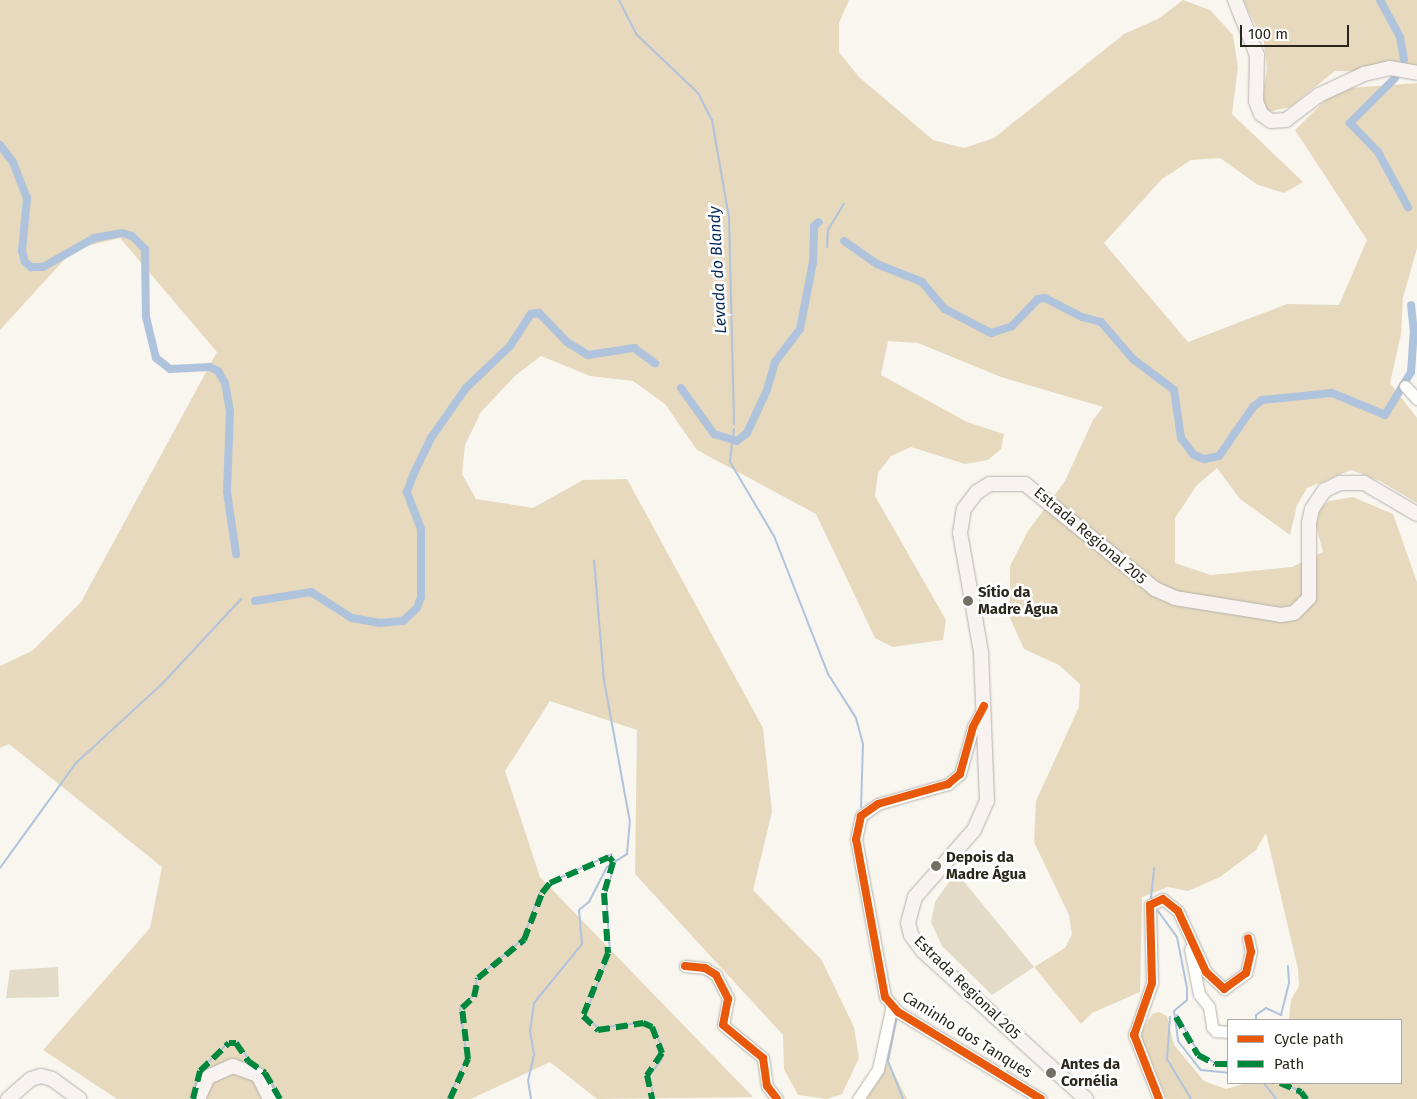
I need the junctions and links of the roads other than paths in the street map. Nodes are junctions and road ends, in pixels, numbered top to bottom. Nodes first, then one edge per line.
1 (1235, 0) edge
2 (1417, 73) edge
3 (1405, 386) dead end
4 (1417, 399) edge
5 (1417, 514) edge
6 (984, 706) junction
7 (1184, 924) junction
8 (1248, 938) dead end
9 (685, 966) dead end
10 (892, 1005) junction
11 (1227, 1032) edge
12 (8, 1099) edge
13 (80, 1099) edge
14 (198, 1099) edge
15 (270, 1099) edge
16 (777, 1099) edge
17 (858, 1099) edge
18 (1042, 1099) edge
19 (1086, 1099) edge
20 (1159, 1099) edge

1 - 2 main road
3 - 4 street
5 - 6 main road, Estrada Regional 205
6 - 10 street, Caminho dos Tanques
6 - 19 main road, Estrada Regional 205
7 - 8 street
7 - 11 street
7 - 20 street
9 - 16 street
10 - 17 street
10 - 18 street, Caminho dos Tanques
12 - 13 main road
14 - 15 main road

